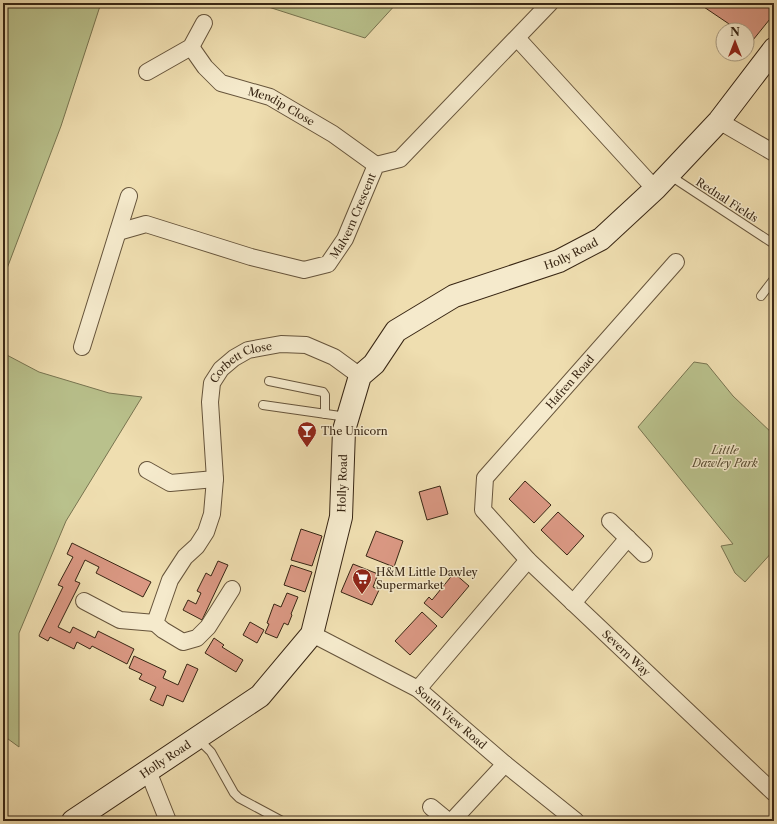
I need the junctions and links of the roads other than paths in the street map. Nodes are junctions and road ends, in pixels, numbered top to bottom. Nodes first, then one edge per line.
1 (550, 3) edge
2 (204, 23) dead end
3 (517, 38) junction
4 (191, 47) junction
5 (774, 49) edge
6 (147, 72) dead end
7 (719, 121) junction
8 (774, 153) edge
9 (376, 165) junction
10 (662, 182) junction
11 (129, 196) dead end
12 (118, 232) junction
13 (774, 244) edge
14 (676, 262) dead end
15 (774, 279) edge
16 (761, 296) dead end
17 (82, 347) dead end
18 (360, 376) junction
19 (269, 380) dead end
20 (263, 405) dead end
21 (325, 414) junction
22 (348, 418) junction
23 (147, 470) dead end
24 (215, 479) junction
25 (483, 510) joint
26 (610, 521) dead end
27 (628, 538) junction
28 (644, 554) dead end
29 (528, 560) junction
30 (232, 589) dead end
31 (84, 601) dead end
32 (573, 603) junction
33 (155, 623) junction
34 (312, 634) junction
35 (418, 689) junction
36 (197, 738) junction
37 (505, 764) junction
38 (148, 771) junction
39 (774, 793) edge
40 (431, 807) dead end
41 (73, 821) edge
42 (168, 821) edge
43 (282, 821) edge
44 (448, 821) edge
45 (452, 821) edge
46 (576, 821) edge

1 - 3 street, Malvern Crescent
2 - 4 street
3 - 9 street, Malvern Crescent
3 - 10 street
4 - 6 street
4 - 9 street, Mendip Close
5 - 7 street, Holly Road
7 - 8 street
7 - 10 street, Holly Road
9 - 12 street, Malvern Crescent
10 - 13 lane, Rednal Fields
10 - 18 street, Holly Road
11 - 12 street
12 - 17 street
14 - 25 street, Hafren Road
15 - 16 lane
18 - 22 street, Holly Road
18 - 24 street, Corbett Close
19 - 21 lane
20 - 21 lane
21 - 22 lane
22 - 34 street, Holly Road
23 - 24 street
24 - 33 street, Corbett Close
25 - 29 street, Severn Way
26 - 27 street
27 - 28 street
27 - 32 street
29 - 32 street, Severn Way
29 - 35 street
30 - 33 street
31 - 33 street
32 - 39 street, Severn Way
34 - 35 street, South View Road
34 - 36 street, Holly Road
35 - 37 street, South View Road
36 - 38 street, Holly Road
36 - 43 lane
37 - 45 street
37 - 46 street, South View Road
38 - 41 street, Holly Road
38 - 42 street
40 - 44 street

